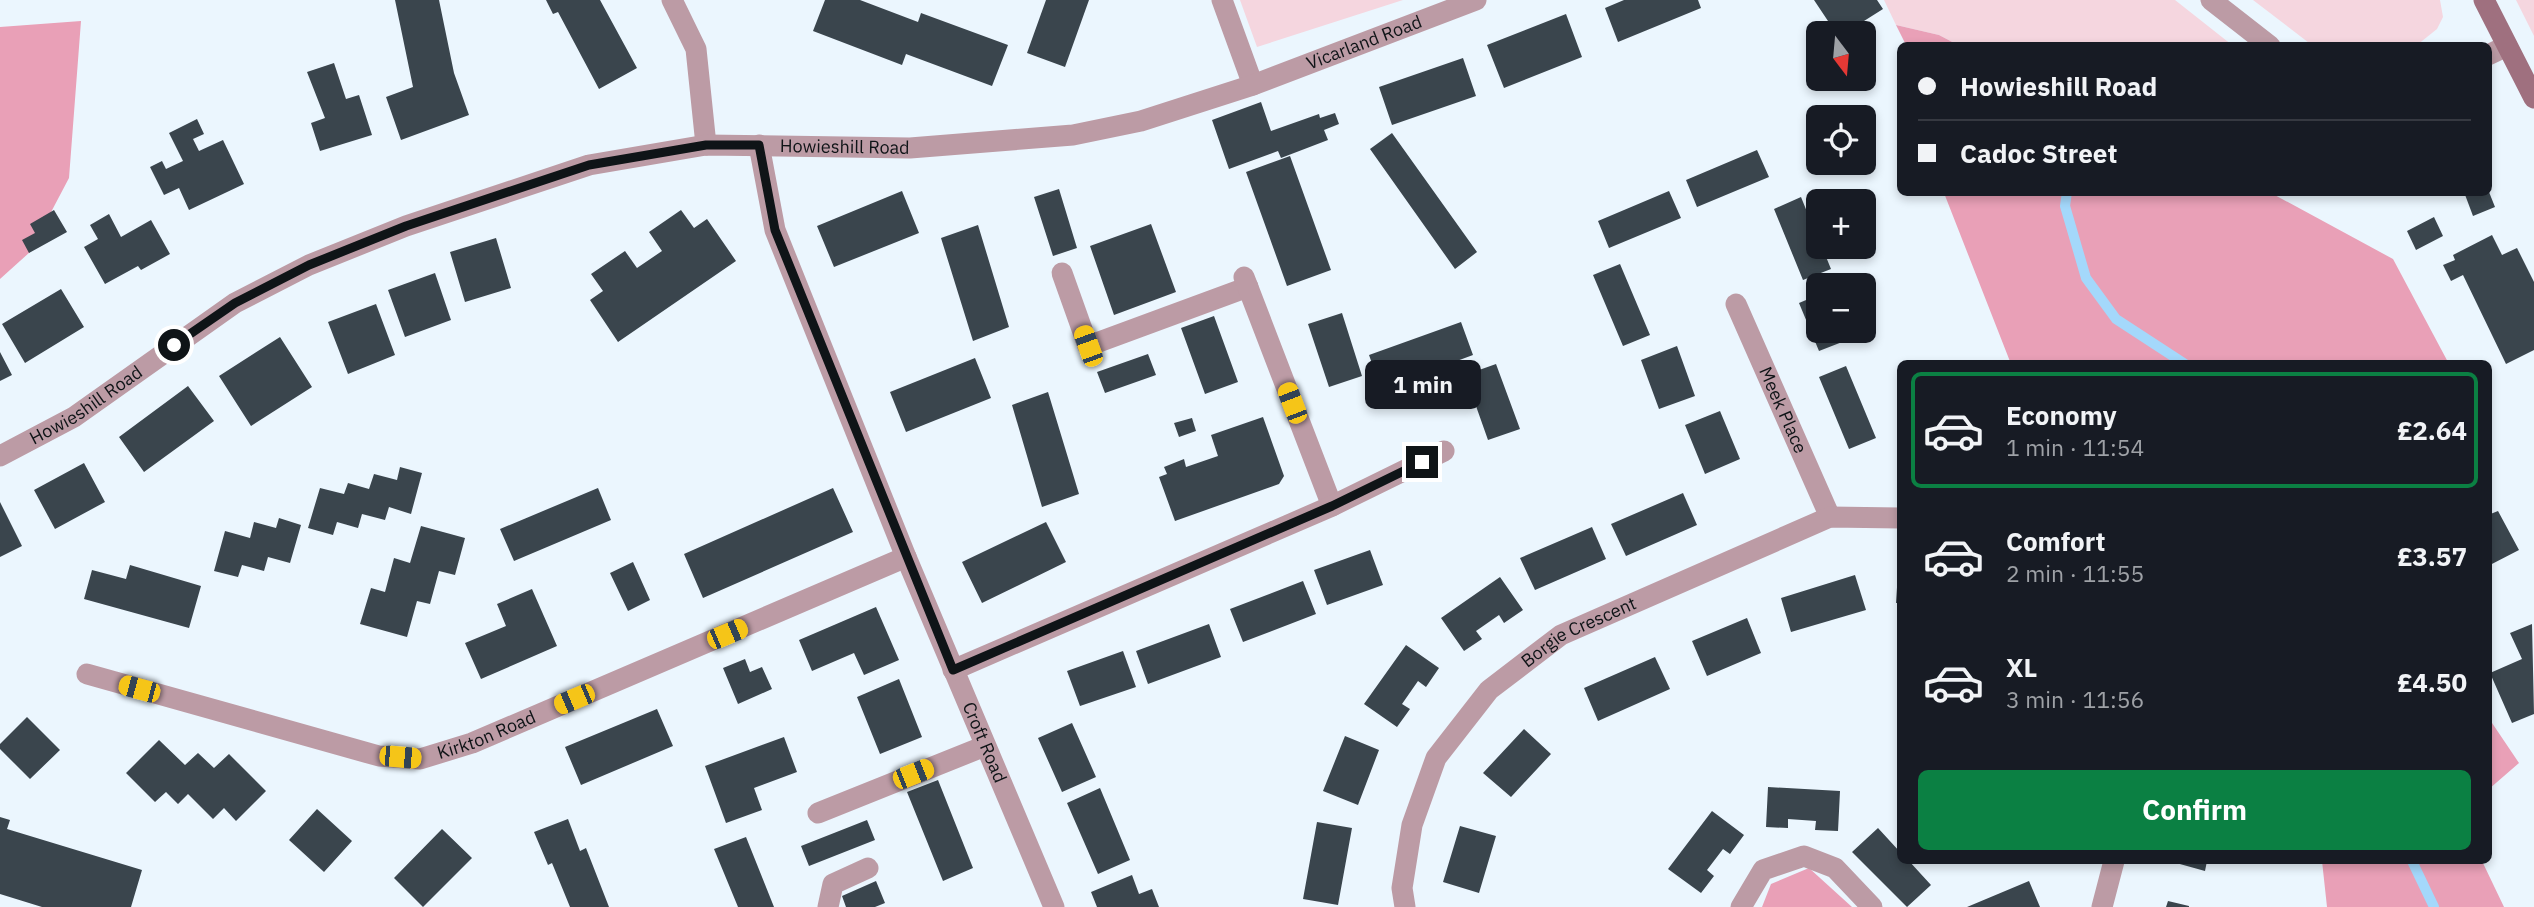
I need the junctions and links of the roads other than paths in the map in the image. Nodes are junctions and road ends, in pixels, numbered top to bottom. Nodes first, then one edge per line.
1 (672, 0) edge
2 (1222, 0) edge
3 (1476, 0) edge
4 (2211, 0) edge
5 (2484, 0) edge
6 (2265, 42) edge
7 (2498, 51) edge
8 (1253, 85) junction
9 (2534, 98) edge
10 (706, 145) junction
11 (759, 145) junction
12 (1062, 273) dead end
13 (1736, 304) dead end
14 (1444, 451) dead end
15 (0, 456) edge
16 (1332, 506) junction
17 (1830, 517) junction
18 (1897, 518) edge
19 (906, 557) junction
20 (953, 670) junction
21 (87, 674) dead end
22 (985, 746) junction
23 (818, 813) dead end
24 (2113, 864) edge
25 (868, 868) dead end
26 (828, 907) edge
27 (1054, 907) edge
28 (1405, 907) edge
29 (1741, 907) edge
30 (1872, 907) edge
31 (2102, 907) edge

1 - 10 street
2 - 8 street
3 - 8 street, Vicarland Road
4 - 6 street
5 - 7 main road
7 - 9 main road
8 - 11 street, Howieshill Road
10 - 11 street, Howieshill Road
10 - 15 street, Howieshill Road
11 - 19 street, Croft Road
12 - 16 street
13 - 17 street, Meek Place
14 - 16 street
16 - 20 street
17 - 18 street, Borgie Crescent
17 - 28 street, Borgie Crescent
19 - 20 street, Croft Road
19 - 21 street, Kirkton Road
20 - 22 street, Croft Road
22 - 23 street
22 - 27 street, Croft Road
24 - 31 street
25 - 26 street
29 - 30 street

